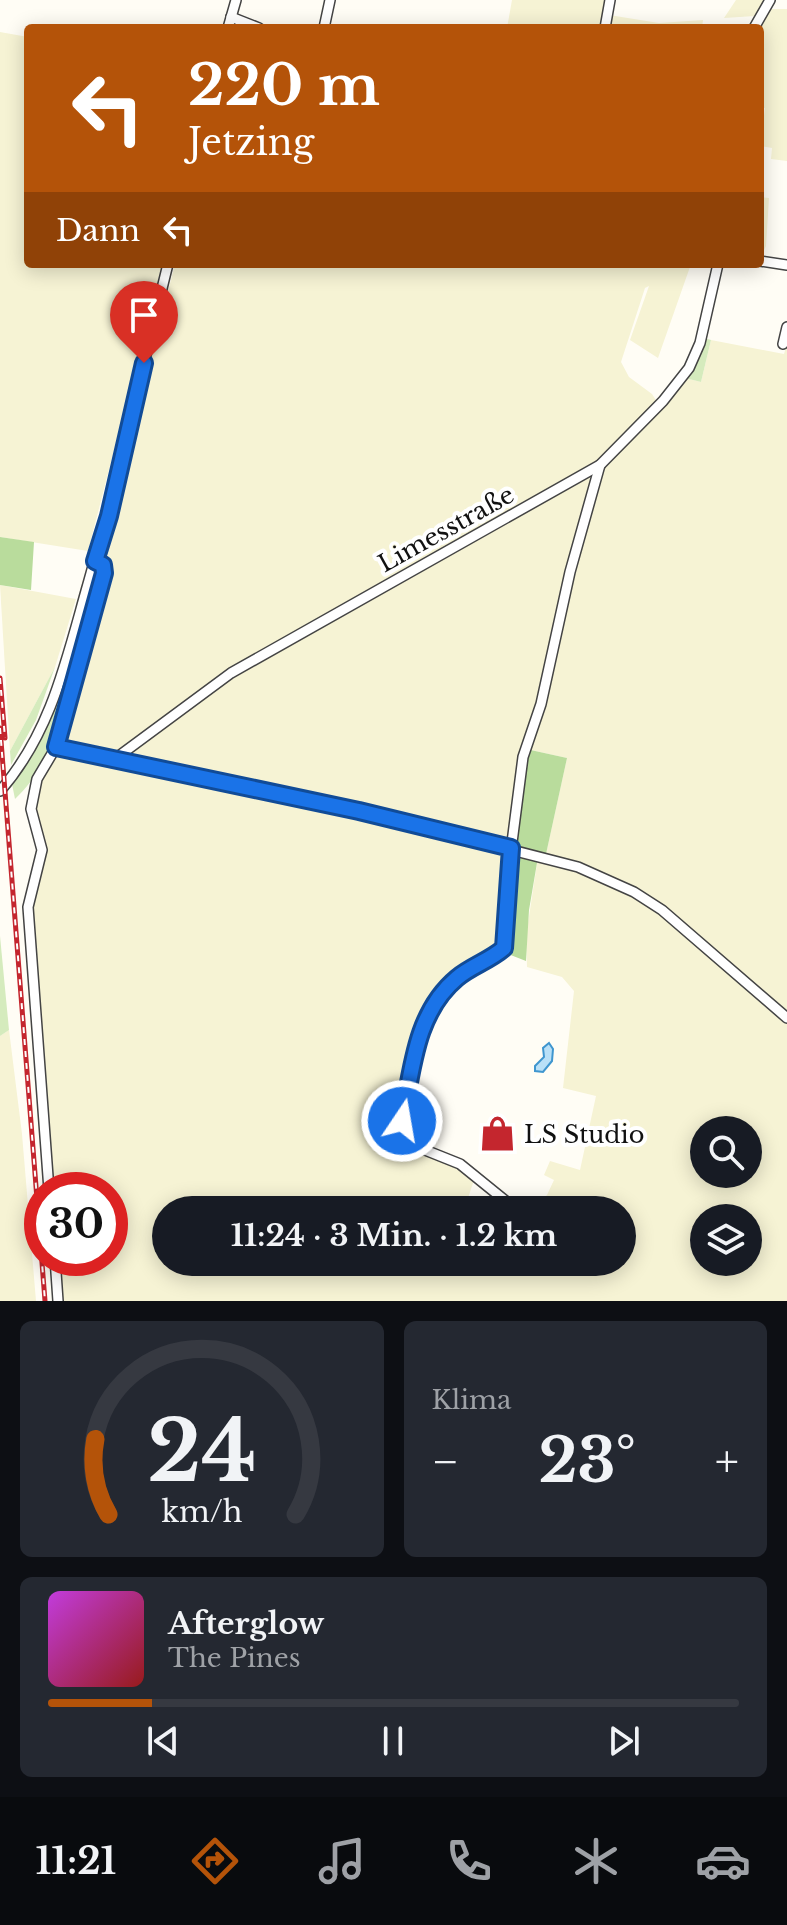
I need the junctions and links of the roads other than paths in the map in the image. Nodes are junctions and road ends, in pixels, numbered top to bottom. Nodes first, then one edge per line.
1 (330, 0) edge
2 (610, 0) edge
3 (770, 0) edge
4 (235, 3) edge
5 (231, 23) edge
6 (325, 24) edge
7 (606, 24) edge
8 (756, 24) edge
9 (764, 262) edge
10 (787, 265) edge
11 (167, 268) edge
12 (717, 268) edge
13 (787, 327) edge
14 (783, 344) dead end
15 (600, 465) junction
16 (95, 561) junction
17 (56, 747) junction
18 (112, 761) junction
19 (0, 791) edge
20 (511, 848) junction
21 (787, 1018) edge
22 (48, 1172) edge
23 (500, 1196) edge
24 (56, 1276) edge
25 (58, 1301) edge

1 - 6 street
2 - 7 street
3 - 8 street
4 - 5 street
9 - 10 street
11 - 16 street
12 - 15 street, Limesstraße
13 - 14 street
15 - 18 street, Limesstraße
15 - 20 street
16 - 17 street
16 - 19 street
17 - 18 street
17 - 22 street
18 - 20 street
20 - 21 street
20 - 23 street
24 - 25 street

